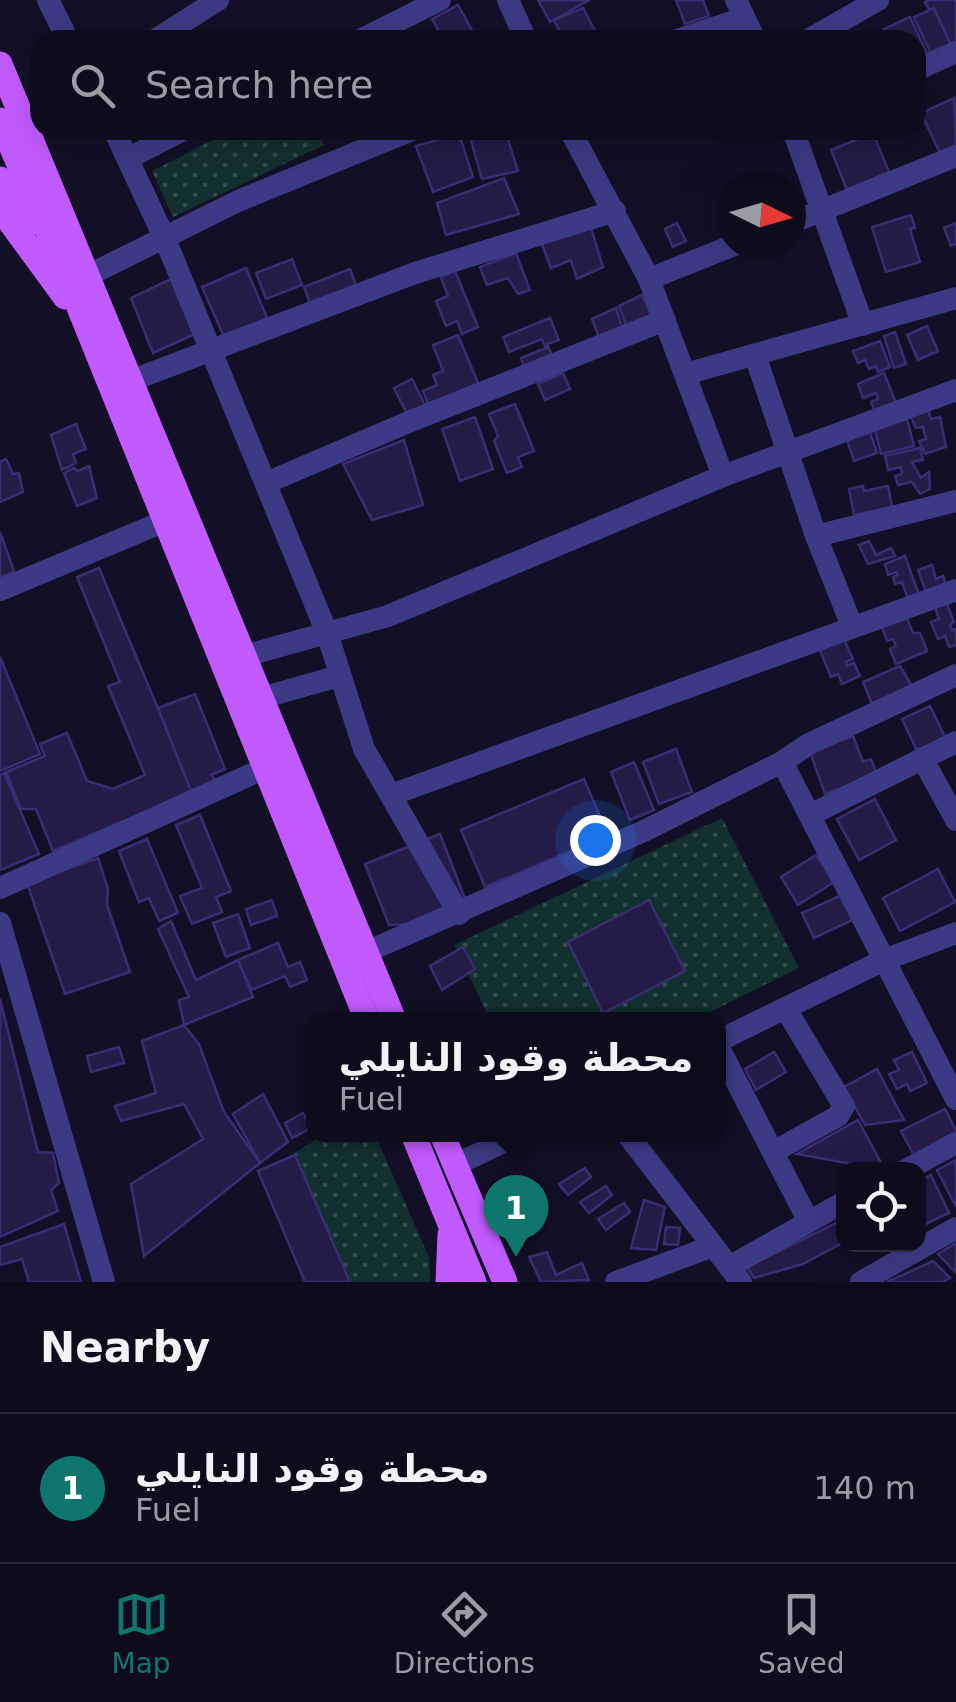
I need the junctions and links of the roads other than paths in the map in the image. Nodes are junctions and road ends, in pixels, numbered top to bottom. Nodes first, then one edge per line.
1 (48, 0) edge
2 (218, 0) edge
3 (440, 0) edge
4 (508, 0) edge
5 (868, 2) edge
6 (740, 9) edge
7 (63, 30) edge
8 (171, 30) edge
9 (380, 30) edge
10 (522, 30) edge
11 (697, 30) edge
12 (824, 30) edge
13 (956, 52) edge
14 (0, 64) edge
15 (926, 66) edge
16 (0, 120) edge
17 (30, 137) edge
18 (31, 140) edge
19 (119, 140) edge
20 (163, 140) edge
21 (387, 140) edge
22 (576, 140) edge
23 (797, 140) edge
24 (956, 156) edge
25 (128, 158) junction
26 (0, 180) edge
27 (0, 208) edge
28 (822, 210) junction
29 (615, 211) junction
30 (806, 217) edge
31 (165, 239) junction
32 (55, 248) junction
33 (716, 252) edge
34 (649, 279) junction
35 (92, 288) junction
36 (956, 298) edge
37 (665, 320) junction
38 (863, 324) junction
39 (86, 326) junction
40 (212, 350) junction
41 (756, 355) junction
42 (685, 374) junction
43 (130, 381) junction
44 (956, 390) edge
45 (788, 451) junction
46 (723, 476) junction
47 (266, 484) junction
48 (956, 501) edge
49 (165, 521) junction
50 (816, 536) junction
51 (0, 590) edge
52 (956, 590) edge
53 (852, 626) junction
54 (327, 633) junction
55 (244, 656) junction
56 (956, 675) edge
57 (340, 676) junction
58 (261, 698) junction
59 (956, 742) edge
60 (922, 758) junction
61 (782, 762) junction
62 (264, 768) junction
63 (391, 795) junction
64 (810, 816) junction
65 (956, 820) edge
66 (0, 888) edge
67 (459, 914) junction
68 (0, 923) edge
69 (956, 933) edge
70 (366, 952) junction
71 (884, 960) junction
72 (786, 1009) junction
73 (364, 1012) edge
74 (391, 1012) edge
75 (726, 1039) edge
76 (726, 1058) edge
77 (956, 1098) edge
78 (416, 1142) edge
79 (445, 1142) edge
80 (503, 1142) edge
81 (633, 1142) edge
82 (956, 1144) edge
83 (774, 1151) junction
84 (921, 1162) edge
85 (455, 1165) junction
86 (836, 1207) edge
87 (809, 1222) junction
88 (450, 1225) junction
89 (956, 1228) edge
90 (714, 1246) junction
91 (735, 1274) edge
92 (104, 1282) edge
93 (448, 1282) edge
94 (474, 1282) edge
95 (504, 1282) edge
96 (616, 1282) edge
97 (860, 1282) edge

1 - 7 street
2 - 8 street
3 - 9 street
4 - 10 street
5 - 12 street
6 - 11 street
13 - 15 street
14 - 17 main road
16 - 32 main road
18 - 35 main road
19 - 25 street
20 - 25 street
21 - 31 street
22 - 29 street
23 - 28 street
24 - 28 street
25 - 31 street
26 - 32 main road
27 - 39 main road
28 - 30 street
28 - 38 street
29 - 34 street
29 - 40 street
31 - 35 street
31 - 40 street
32 - 35 main road
32 - 39 main road
33 - 34 street
34 - 37 street
35 - 43 main road
36 - 38 street
37 - 42 street
37 - 47 street
38 - 41 street
39 - 49 main road
40 - 43 street
40 - 47 street
41 - 42 street
41 - 45 street
42 - 46 street
43 - 55 main road
44 - 45 street
45 - 46 street
45 - 50 street
46 - 54 street
47 - 54 street
48 - 50 street
49 - 51 street
49 - 62 main road
50 - 53 street
52 - 53 street
53 - 63 street
54 - 55 street
54 - 57 street
55 - 58 main road
56 - 61 street
57 - 58 street
57 - 63 street
58 - 70 main road
59 - 60 street
60 - 64 street
60 - 65 street
61 - 64 street
61 - 67 street
62 - 66 street
62 - 73 main road
63 - 67 street
64 - 71 street
67 - 70 street
68 - 92 street
69 - 71 street
70 - 74 main road
71 - 72 street
71 - 77 street
72 - 75 street
72 - 83 street
76 - 83 street
78 - 88 main road
79 - 85 main road
80 - 85 street
81 - 90 street
82 - 84 street
83 - 87 street
85 - 95 main road
86 - 87 street
87 - 91 street
88 - 93 main road
88 - 94 main road
89 - 97 street
90 - 91 street
90 - 96 street

